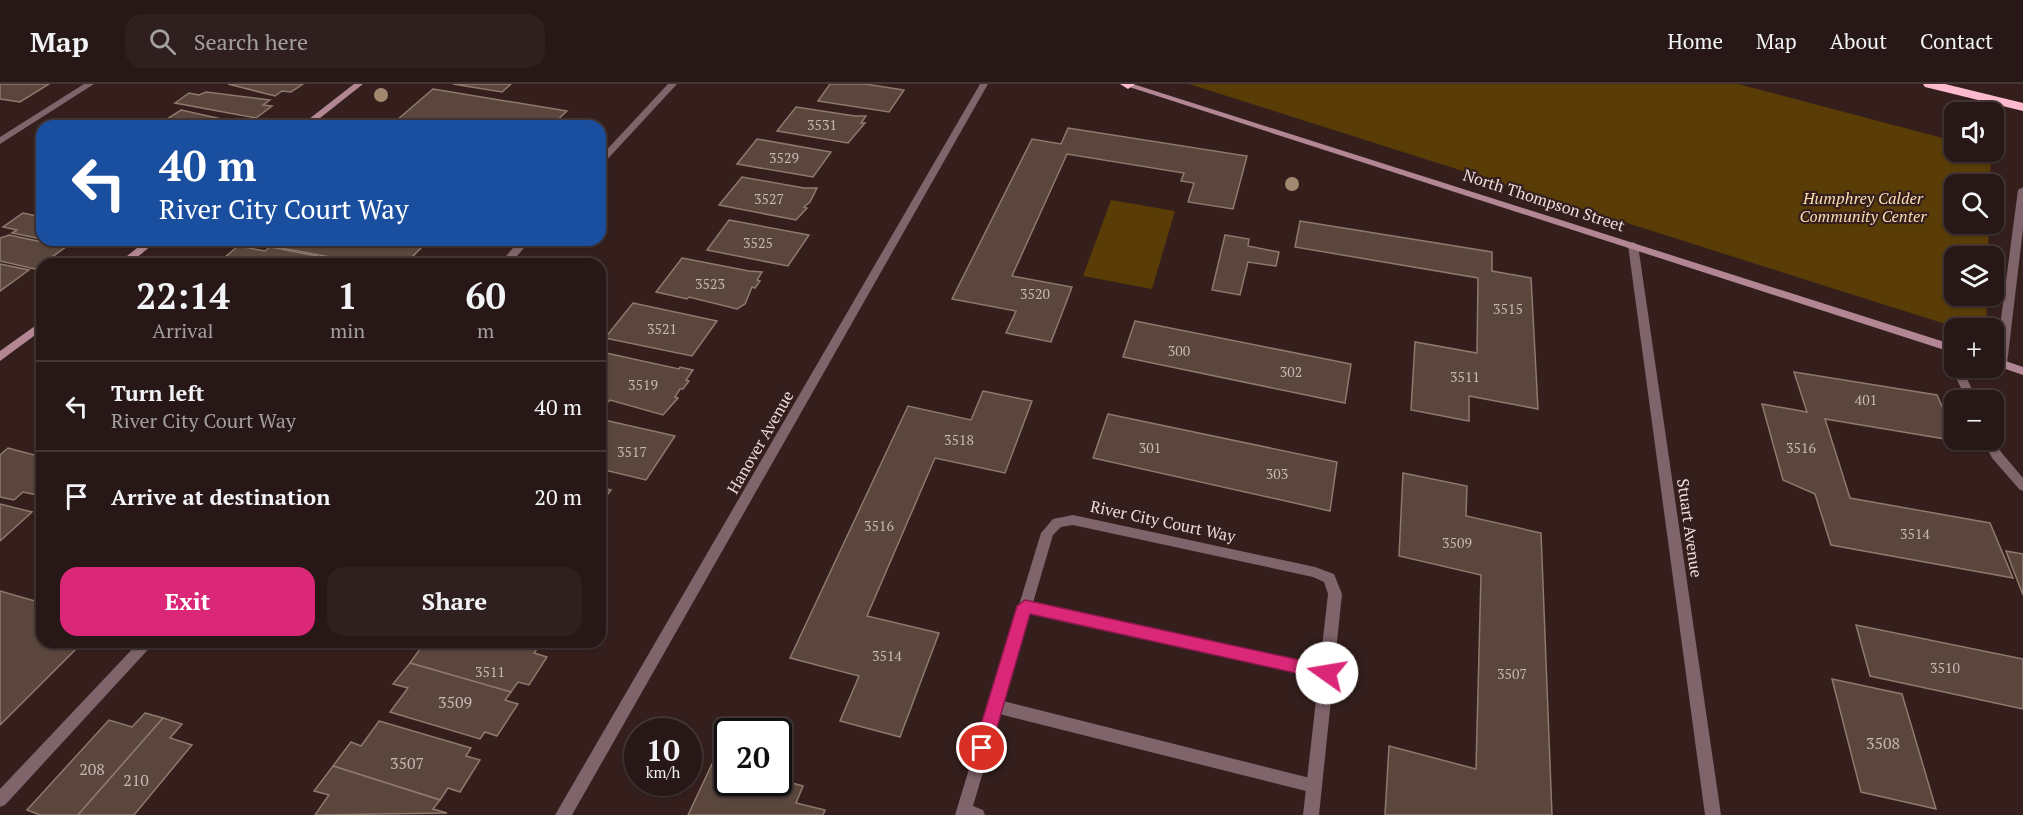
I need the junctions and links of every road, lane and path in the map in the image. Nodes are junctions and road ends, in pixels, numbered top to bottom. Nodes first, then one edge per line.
1 (90, 84) edge
2 (359, 84) edge
3 (673, 84) edge
4 (984, 84) edge
5 (1126, 84) edge
6 (1929, 84) edge
7 (2023, 107) edge
8 (312, 120) edge
9 (0, 141) edge
10 (606, 156) edge
11 (2023, 190) edge
12 (145, 246) edge
13 (520, 246) edge
14 (1633, 246) junction
15 (130, 258) edge
16 (510, 258) edge
17 (2004, 318) edge
18 (36, 330) edge
19 (1944, 345) edge
20 (0, 357) edge
21 (2004, 364) edge
22 (2023, 371) edge
23 (1994, 450) edge
24 (2023, 486) edge
25 (1025, 606) junction
26 (142, 648) edge
27 (1327, 673) junction
28 (995, 706) junction
29 (1314, 786) junction
30 (0, 800) edge
31 (968, 814) edge
32 (564, 815) edge
33 (1311, 815) edge
34 (1713, 815) edge

1 - 9 street
2 - 8 main road
3 - 10 street
4 - 32 street, Hanover Avenue
5 - 14 main road, North Thompson Street
6 - 7 highway
11 - 17 street
12 - 15 main road
13 - 16 street
14 - 19 main road, North Thompson Street
14 - 34 street, Stuart Avenue
18 - 20 main road
21 - 22 main road
23 - 24 street
25 - 27 street
25 - 27 street, River City Court Way
25 - 28 street, River City Court Way
26 - 30 street
27 - 29 street, River City Court Way
28 - 29 street
28 - 31 street, River City Court Way
29 - 33 street, River City Court Way

